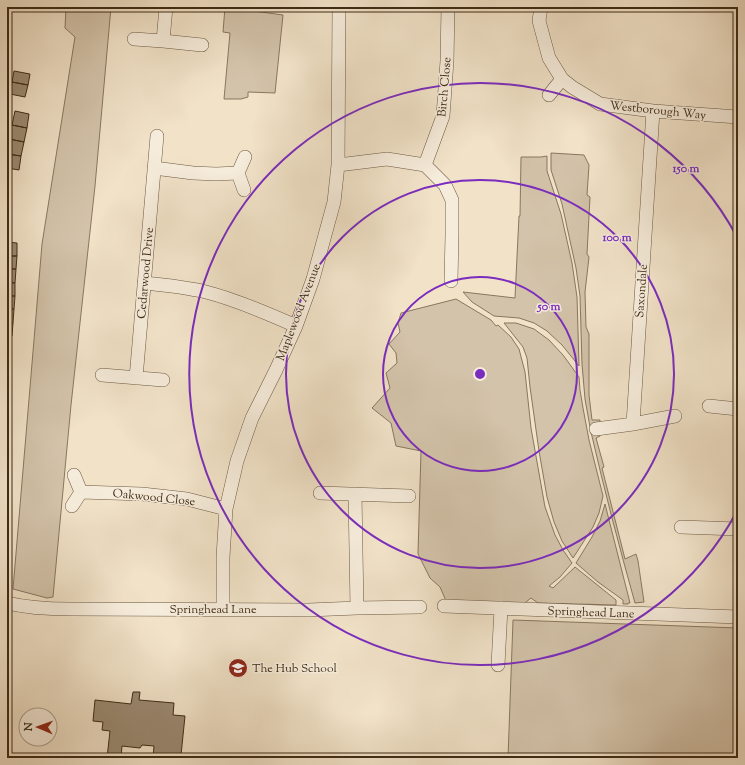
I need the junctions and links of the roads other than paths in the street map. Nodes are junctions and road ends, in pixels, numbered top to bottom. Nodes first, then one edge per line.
1 (166, 7) edge
2 (339, 7) edge
3 (448, 7) edge
4 (541, 7) edge
5 (134, 39) dead end
6 (163, 41) junction
7 (202, 45) dead end
8 (562, 79) junction
9 (549, 95) dead end
10 (653, 111) junction
11 (738, 117) edge
12 (157, 136) dead end
13 (245, 157) dead end
14 (338, 165) junction
15 (425, 165) junction
16 (154, 168) junction
17 (238, 173) junction
18 (244, 190) dead end
19 (451, 281) dead end
20 (144, 283) junction
21 (296, 326) junction
22 (102, 375) dead end
23 (136, 378) junction
24 (163, 380) dead end
25 (709, 406) dead end
26 (738, 409) edge
27 (675, 416) dead end
28 (633, 424) junction
29 (596, 429) dead end
30 (74, 475) dead end
31 (81, 492) junction
32 (320, 493) dead end
33 (354, 494) junction
34 (408, 496) dead end
35 (72, 506) dead end
36 (226, 509) junction
37 (681, 527) dead end
38 (738, 529) edge
39 (7, 603) edge
40 (444, 606) dead end
41 (420, 607) dead end
42 (358, 608) junction
43 (501, 608) junction
44 (223, 609) junction
45 (738, 617) edge
46 (498, 665) dead end

1 - 6 street
2 - 14 street, Maplewood Avenue
3 - 15 street, Birch Close
4 - 8 street, Westborough Way
5 - 6 street
6 - 7 street
8 - 9 street
8 - 10 street, Westborough Way
10 - 11 street, Westborough Way
10 - 28 street, Saxondale
12 - 16 street, Cedarwood Drive
13 - 17 street
14 - 15 street
14 - 21 street, Maplewood Avenue
15 - 19 street
16 - 17 street
16 - 20 street, Cedarwood Drive
17 - 18 street
20 - 21 street
20 - 23 street, Cedarwood Drive
21 - 36 street, Maplewood Avenue
22 - 23 street
23 - 24 street
25 - 26 street
27 - 28 street
28 - 29 street
30 - 31 street
31 - 35 street
31 - 36 street, Oakwood Close
32 - 33 street
33 - 34 street
33 - 42 street
36 - 44 street, Maplewood Avenue
37 - 38 street
39 - 44 street, Springhead Lane
40 - 43 street, Springhead Lane
41 - 42 street, Springhead Lane
42 - 44 street, Springhead Lane
43 - 45 street, Springhead Lane
43 - 46 street

